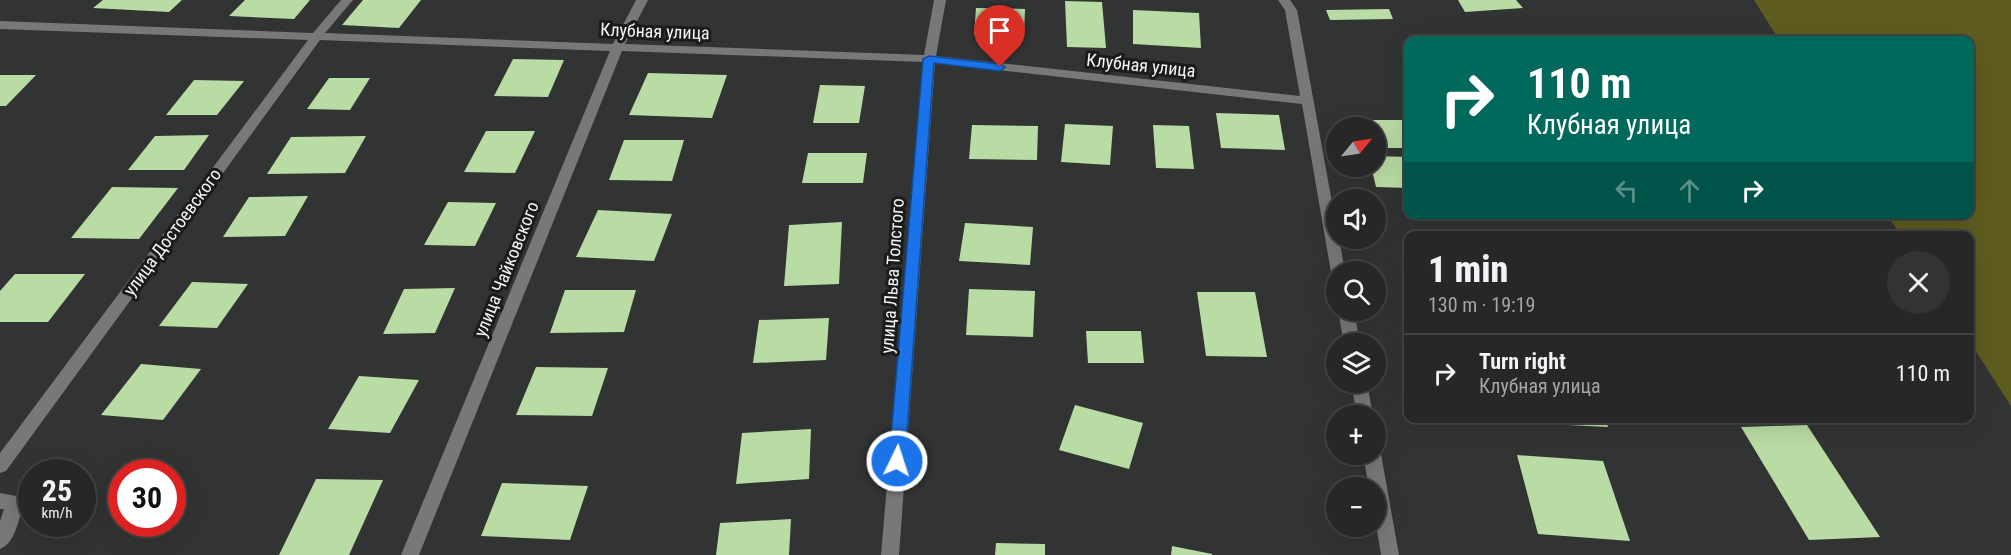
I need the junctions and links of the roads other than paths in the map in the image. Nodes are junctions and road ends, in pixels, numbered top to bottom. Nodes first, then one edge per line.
1 (347, 0) edge
2 (642, 0) edge
3 (940, 0) edge
4 (1284, 0) edge
5 (3, 28) edge
6 (316, 37) junction
7 (617, 48) junction
8 (929, 59) junction
9 (1307, 101) junction
10 (1336, 261) edge
11 (1374, 465) edge
12 (0, 466) edge
13 (0, 501) edge
14 (0, 541) edge
15 (410, 555) edge
16 (890, 555) edge
17 (1390, 555) edge

1 - 6 street, улица Достоевского
2 - 7 street, улица Чайковского
3 - 8 street, улица Льва Толстого
4 - 9 street
5 - 6 street, Клубная улица
6 - 7 street, Клубная улица
6 - 12 street, улица Достоевского
7 - 8 street, Клубная улица
7 - 15 street, улица Чайковского
8 - 9 street, Клубная улица
8 - 16 street, улица Льва Толстого
9 - 10 street
11 - 17 street
13 - 14 street

